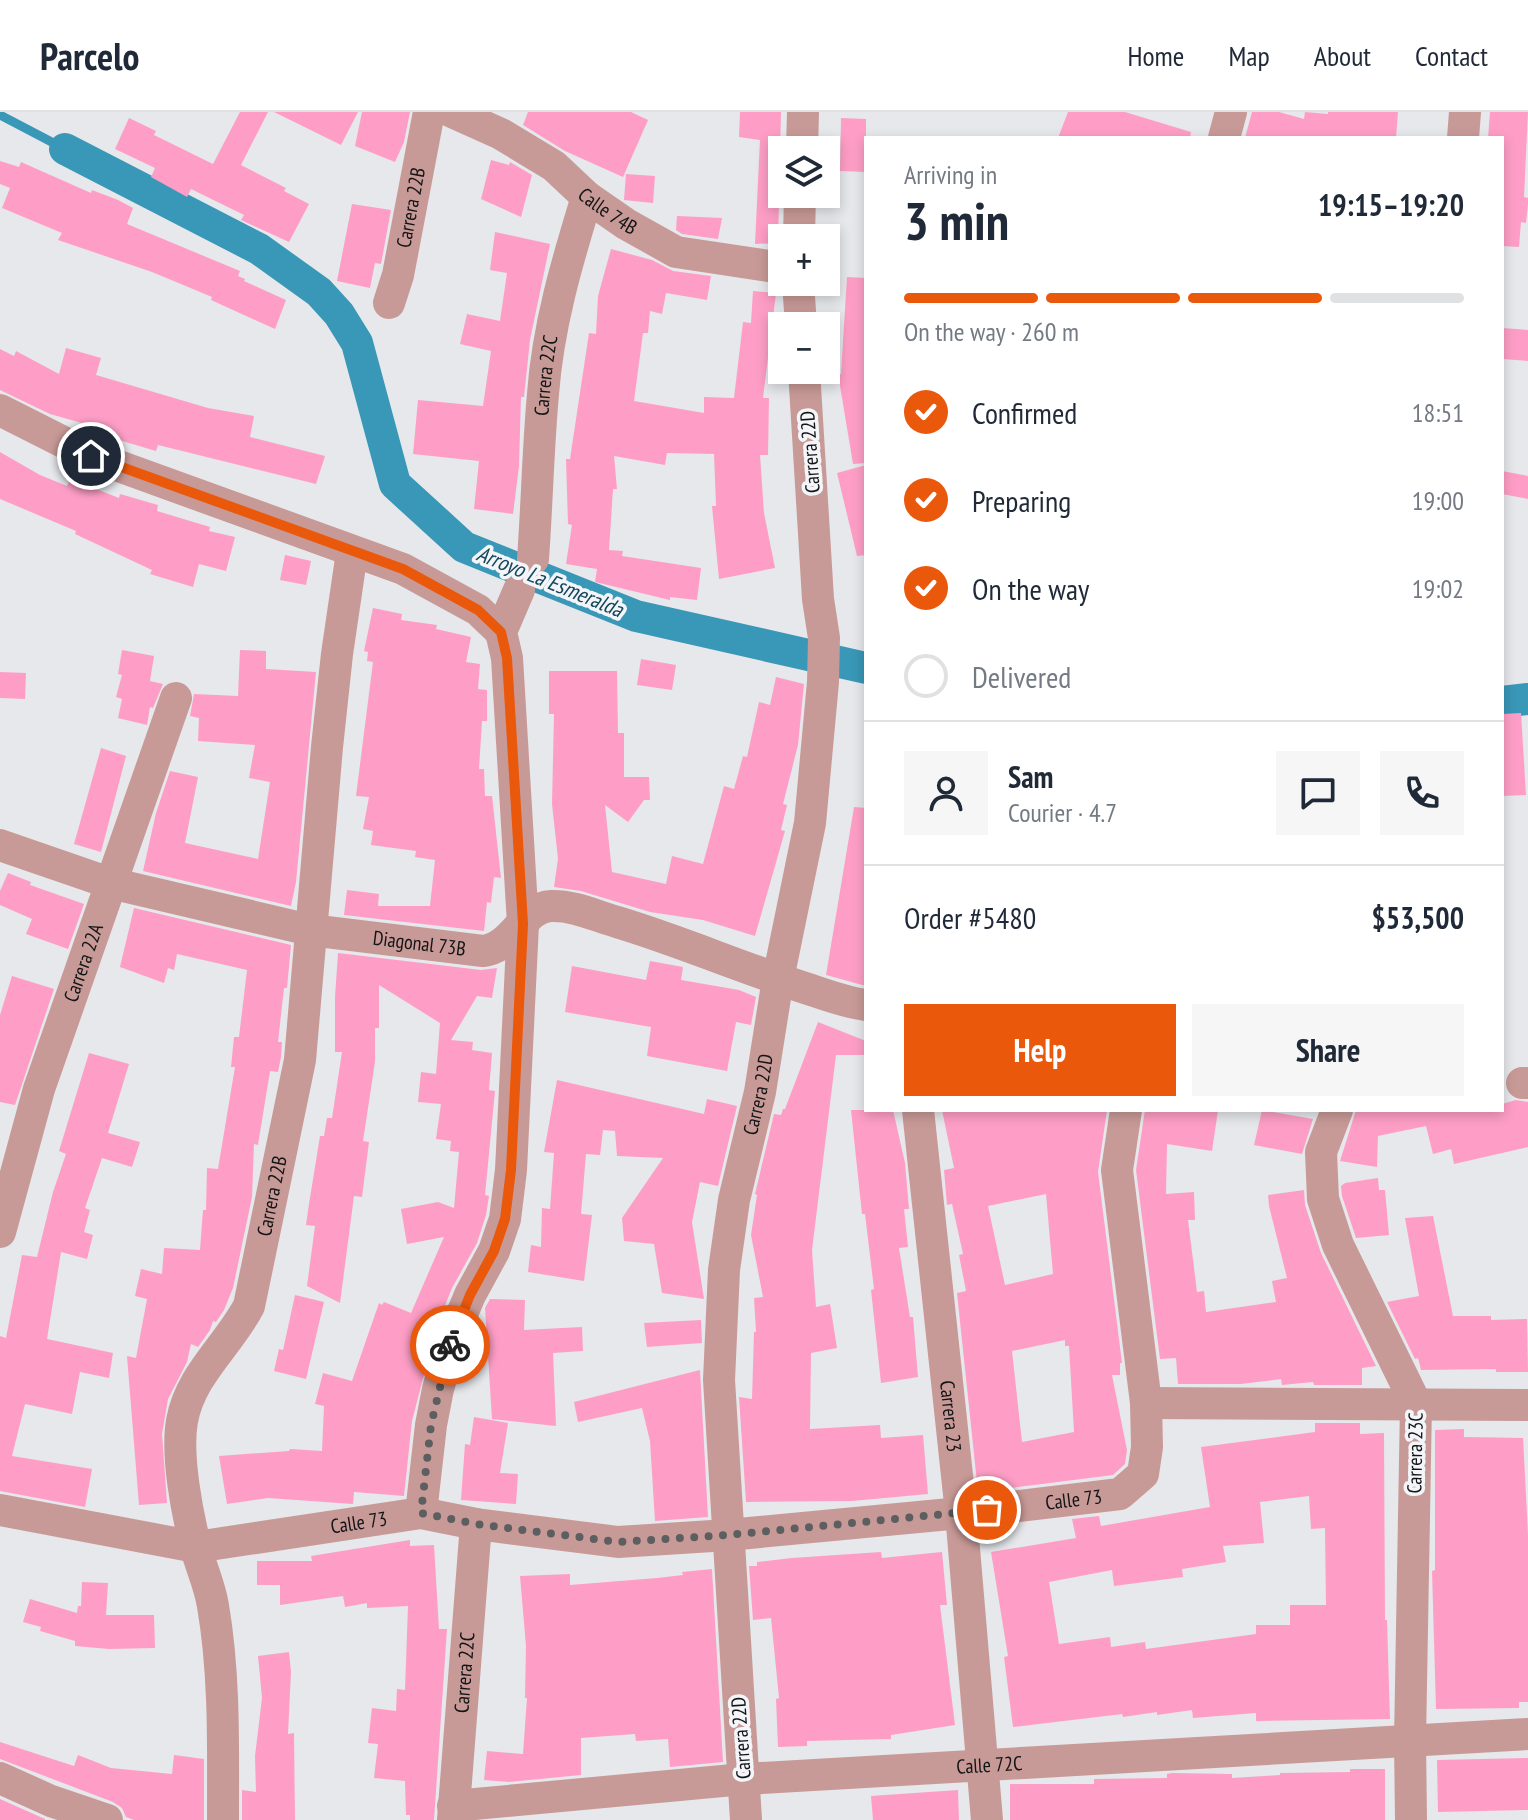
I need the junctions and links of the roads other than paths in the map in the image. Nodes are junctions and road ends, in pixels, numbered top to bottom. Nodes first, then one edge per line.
1 (429, 112) edge
2 (452, 112) edge
3 (803, 112) edge
4 (1231, 112) edge
5 (1465, 112) edge
6 (802, 136) edge
7 (1225, 136) edge
8 (1463, 136) edge
9 (587, 197) junction
10 (768, 266) edge
11 (389, 303) dead end
12 (805, 384) edge
13 (0, 410) edge
14 (352, 552) junction
15 (533, 559) dead end
16 (519, 590) dead end
17 (501, 632) junction
18 (176, 698) dead end
19 (0, 845) edge
20 (110, 883) junction
21 (523, 924) junction
22 (310, 930) junction
23 (778, 979) junction
24 (864, 1005) edge
25 (918, 1112) edge
26 (1126, 1112) edge
27 (1336, 1112) edge
28 (0, 1232) edge
29 (1146, 1403) junction
30 (1416, 1404) junction
31 (1528, 1405) edge
32 (0, 1510) edge
33 (421, 1513) junction
34 (961, 1513) junction
35 (476, 1524) junction
36 (728, 1535) junction
37 (196, 1547) junction
38 (1528, 1734) edge
39 (1410, 1741) junction
40 (983, 1765) junction
41 (0, 1778) edge
42 (744, 1779) junction
43 (453, 1813) edge
44 (107, 1820) edge
45 (223, 1820) edge
46 (746, 1820) edge
47 (987, 1820) edge
48 (1411, 1820) edge

1 - 11 street, Carrera 22B
2 - 9 street, Calle 74B
3 - 6 street
4 - 7 street
5 - 8 street
9 - 10 street, Calle 74B
9 - 15 street, Carrera 22C
12 - 23 street, Carrera 22D
13 - 14 street
14 - 17 street
14 - 22 street, Carrera 22B
16 - 17 street
17 - 21 street
18 - 20 street, Carrera 22A
19 - 20 street, Diagonal 73B
20 - 22 street, Diagonal 73B
20 - 28 street, Carrera 22A
21 - 22 street, Diagonal 73B
21 - 23 street, Diagonal 73B
21 - 33 street
22 - 37 street, Carrera 22B
23 - 24 street, Diagonal 73B
23 - 36 street, Carrera 22D
25 - 34 street, Carrera 23
26 - 29 street
27 - 30 street, Carrera 23C
29 - 30 street
29 - 34 street, Calle 73
30 - 31 street
30 - 39 street, Carrera 23C
32 - 37 street, Calle 73
33 - 35 street, Calle 73
33 - 37 street, Calle 73
34 - 36 street, Calle 73
34 - 40 street, Carrera 23
35 - 36 street, Calle 73
35 - 43 street, Carrera 22C
36 - 42 street, Carrera 22D
37 - 45 street, Carrera 22B
38 - 39 street, Calle 72C
39 - 40 street, Calle 72C
39 - 48 street, Carrera 23C
40 - 42 street, Calle 72C
40 - 47 street, Carrera 23
41 - 44 street
42 - 43 street, Calle 72C
42 - 46 street, Carrera 22D

